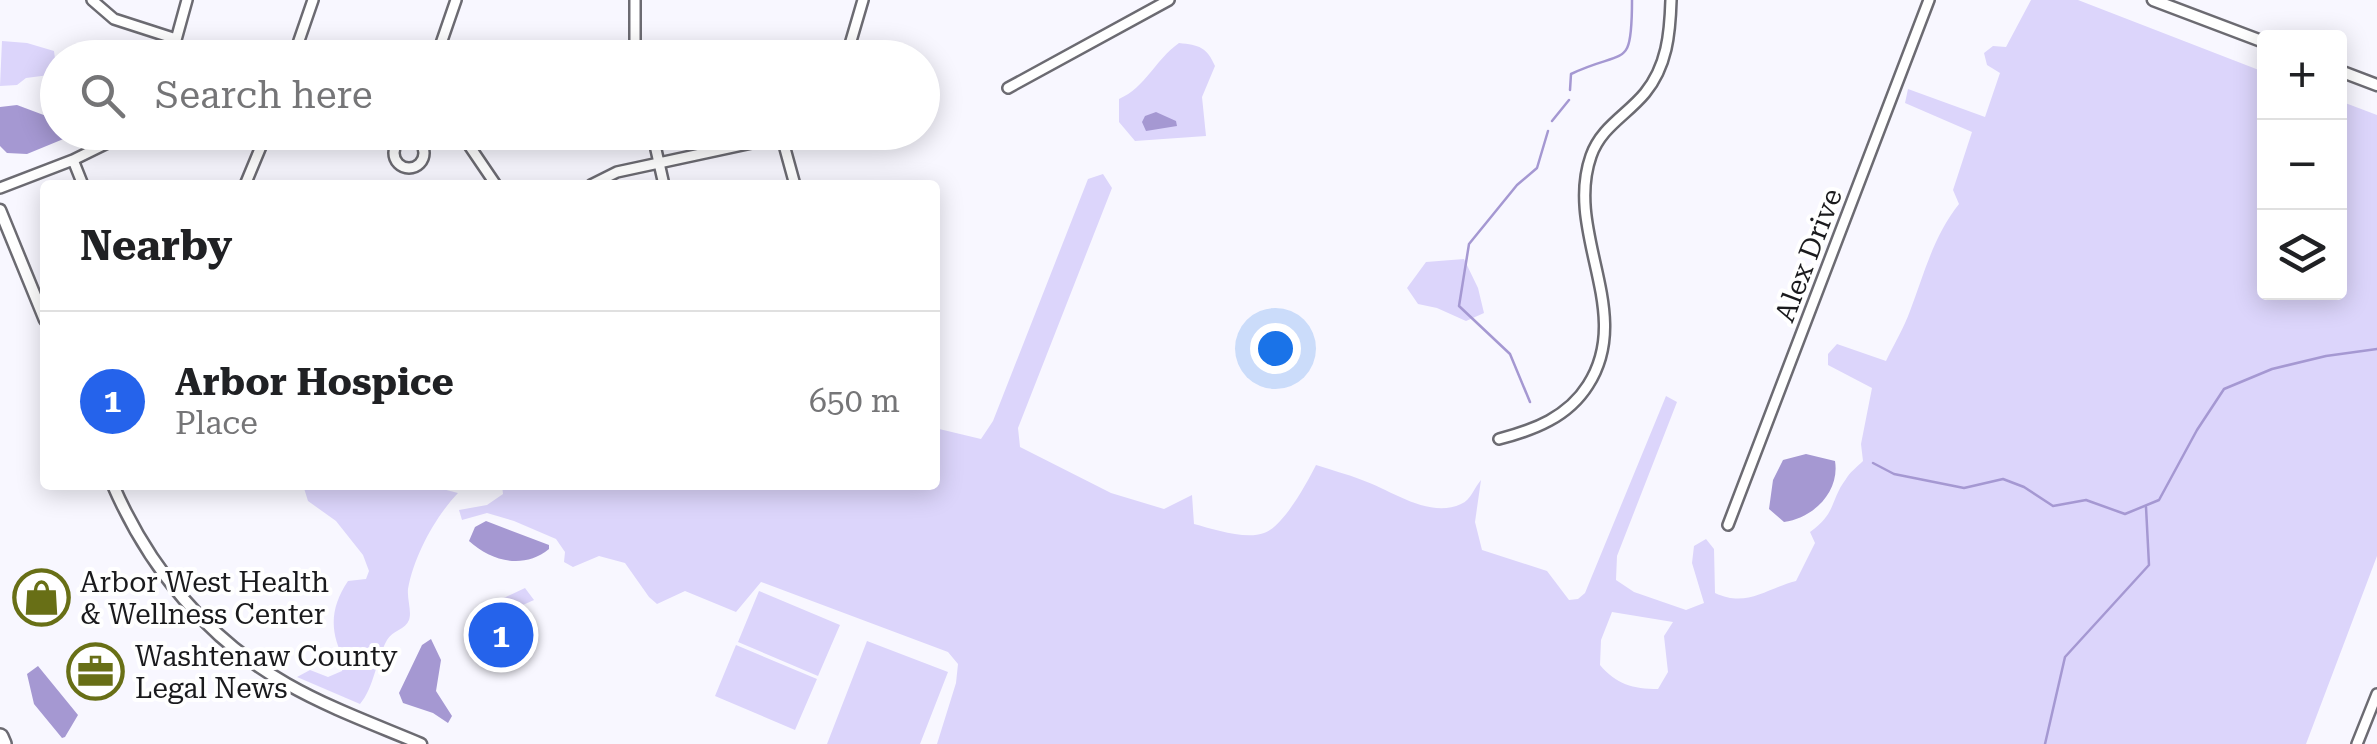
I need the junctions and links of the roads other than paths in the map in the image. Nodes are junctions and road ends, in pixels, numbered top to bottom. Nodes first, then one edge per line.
1 (92, 0) edge
2 (187, 0) edge
3 (314, 0) edge
4 (456, 0) edge
5 (636, 0) edge
6 (863, 0) edge
7 (1169, 0) edge
8 (1672, 0) edge
9 (1929, 0) edge
10 (2152, 0) edge
11 (176, 39) joint
12 (2257, 39) edge
13 (299, 40) edge
14 (442, 40) edge
15 (635, 40) edge
16 (851, 40) edge
17 (2347, 74) edge
18 (2377, 85) edge
19 (1008, 88) dead end
20 (93, 150) edge
21 (260, 150) edge
22 (472, 150) edge
23 (656, 150) edge
24 (713, 150) edge
25 (789, 150) edge
26 (73, 160) junction
27 (659, 162) junction
28 (81, 180) edge
29 (247, 180) edge
30 (493, 180) edge
31 (600, 180) edge
32 (663, 180) edge
33 (798, 180) edge
34 (0, 188) edge
35 (0, 210) edge
36 (40, 308) edge
37 (1500, 439) dead end
38 (115, 490) edge
39 (1728, 525) dead end
40 (2377, 694) edge
41 (420, 744) edge
42 (2358, 744) edge

1 - 11 street
2 - 11 street
3 - 13 street
4 - 14 street
5 - 15 street
6 - 16 street
7 - 19 street
8 - 37 street
9 - 39 street, Alex Drive
10 - 12 street
17 - 18 street
20 - 26 street
21 - 29 street
22 - 30 street
23 - 27 street
24 - 27 street
25 - 33 street
26 - 28 street
26 - 34 street
27 - 31 street
27 - 32 street
35 - 36 street
38 - 41 street
40 - 42 street

